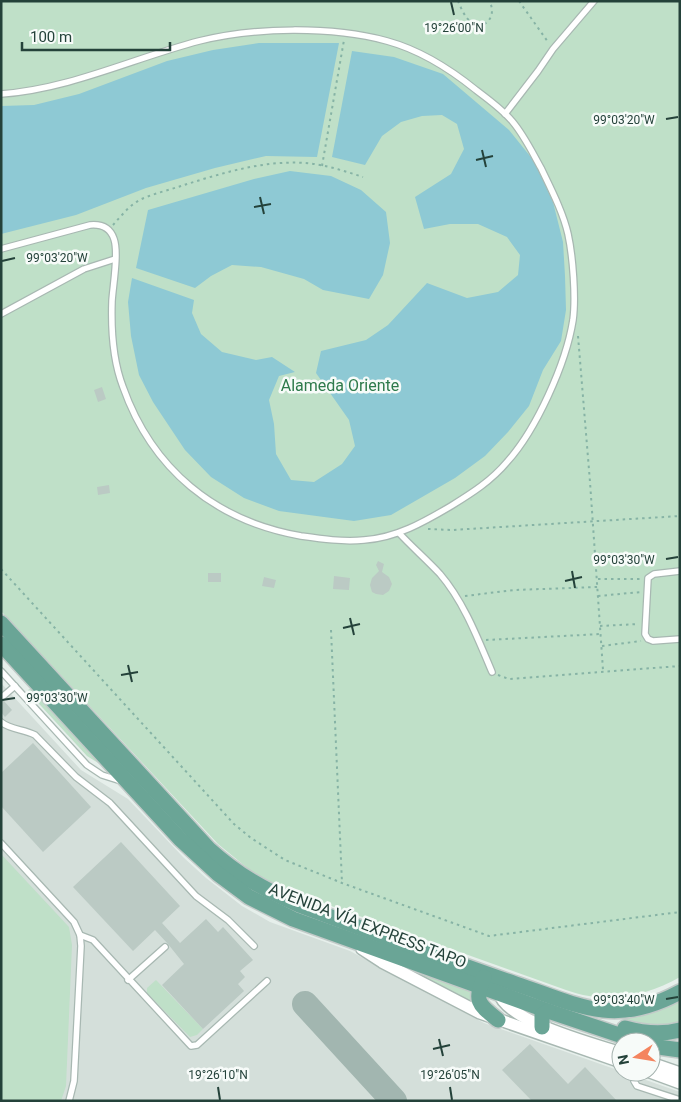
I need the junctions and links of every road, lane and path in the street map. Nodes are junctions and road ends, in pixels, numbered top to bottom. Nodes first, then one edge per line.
1 (458, 1) edge
2 (489, 1) edge
3 (519, 1) edge
4 (594, 1) edge
5 (345, 34) junction
6 (552, 49) junction
7 (1, 94) edge
8 (505, 114) junction
9 (322, 166) junction
10 (363, 178) dead end
11 (109, 229) junction
12 (1, 249) edge
13 (115, 259) junction
14 (1, 314) edge
15 (572, 326) junction
16 (680, 516) edge
17 (593, 522) junction
18 (413, 527) junction
19 (399, 533) junction
20 (1, 569) edge
21 (680, 571) edge
22 (648, 578) junction
23 (597, 579) junction
24 (598, 587) junction
25 (647, 592) junction
26 (598, 596) junction
27 (456, 597) junction
28 (1, 623) edge
29 (646, 624) junction
30 (600, 626) junction
31 (331, 630) dead end
32 (601, 634) junction
33 (680, 638) edge
34 (648, 639) junction
35 (479, 640) junction
36 (1, 644) edge
37 (602, 646) junction
38 (680, 666) edge
39 (604, 670) junction
40 (1, 671) edge
41 (492, 672) joint
42 (15, 686) junction
43 (1, 698) edge
44 (1, 722) edge
45 (128, 782) junction
46 (1, 843) edge
47 (342, 883) junction
48 (680, 912) edge
49 (80, 935) junction
50 (343, 937) junction
51 (165, 946) dead end
52 (254, 946) dead end
53 (128, 980) junction
54 (483, 980) junction
55 (267, 981) dead end
56 (501, 986) junction
57 (680, 992) edge
58 (586, 1008) junction
59 (548, 1011) junction
60 (498, 1020) junction
61 (542, 1027) junction
62 (678, 1031) edge
63 (611, 1032) edge
64 (661, 1047) edge
65 (611, 1050) edge
66 (678, 1050) edge
67 (611, 1059) edge
68 (661, 1066) edge
69 (680, 1073) edge
70 (661, 1076) edge
71 (634, 1082) edge
72 (680, 1083) edge
73 (680, 1100) edge
74 (69, 1101) edge

1 - 2 path
3 - 6 path
4 - 6 lane
5 - 7 lane
5 - 8 lane
5 - 9 path
6 - 8 lane
8 - 15 lane
9 - 10 path
9 - 11 path
11 - 12 lane
11 - 13 lane
13 - 14 lane
13 - 19 lane
15 - 17 path
15 - 18 lane
16 - 17 path
17 - 18 path
17 - 23 path
18 - 19 lane
19 - 27 lane
20 - 47 path
21 - 22 lane
22 - 23 path
22 - 25 lane
23 - 24 path
24 - 26 path
24 - 27 path
25 - 26 path
25 - 29 lane
26 - 30 path
27 - 35 lane
28 - 54 main road, AVENIDA VÍA EXPRESS TAPO
29 - 30 path
29 - 34 lane
30 - 32 path
31 - 47 path
32 - 35 path
32 - 37 path
33 - 34 lane
34 - 37 path
35 - 41 lane
36 - 45 main road, AVENIDA VÍA EXPRESS TAPO
37 - 39 path
38 - 39 path
39 - 41 path
40 - 42 lane
42 - 43 lane
42 - 45 lane
44 - 52 lane
45 - 50 main road, AVENIDA VÍA EXPRESS TAPO
46 - 49 lane
47 - 48 path
49 - 53 lane
49 - 74 lane
50 - 54 main road, AVENIDA VÍA EXPRESS TAPO
50 - 60 street
51 - 53 lane
53 - 55 lane
54 - 56 main road, AVENIDA VÍA EXPRESS TAPO
54 - 60 main road
56 - 58 main road, AVENIDA VÍA EXPRESS TAPO
56 - 59 main road, AVENIDA VÍA EXPRESS TAPO
56 - 61 street
57 - 58 main road
58 - 62 main road
59 - 61 main road
59 - 63 main road, AVENIDA VÍA EXPRESS TAPO
60 - 67 street
61 - 65 street
62 - 66 main road
64 - 66 main road
68 - 69 street
70 - 72 street
71 - 73 lane

